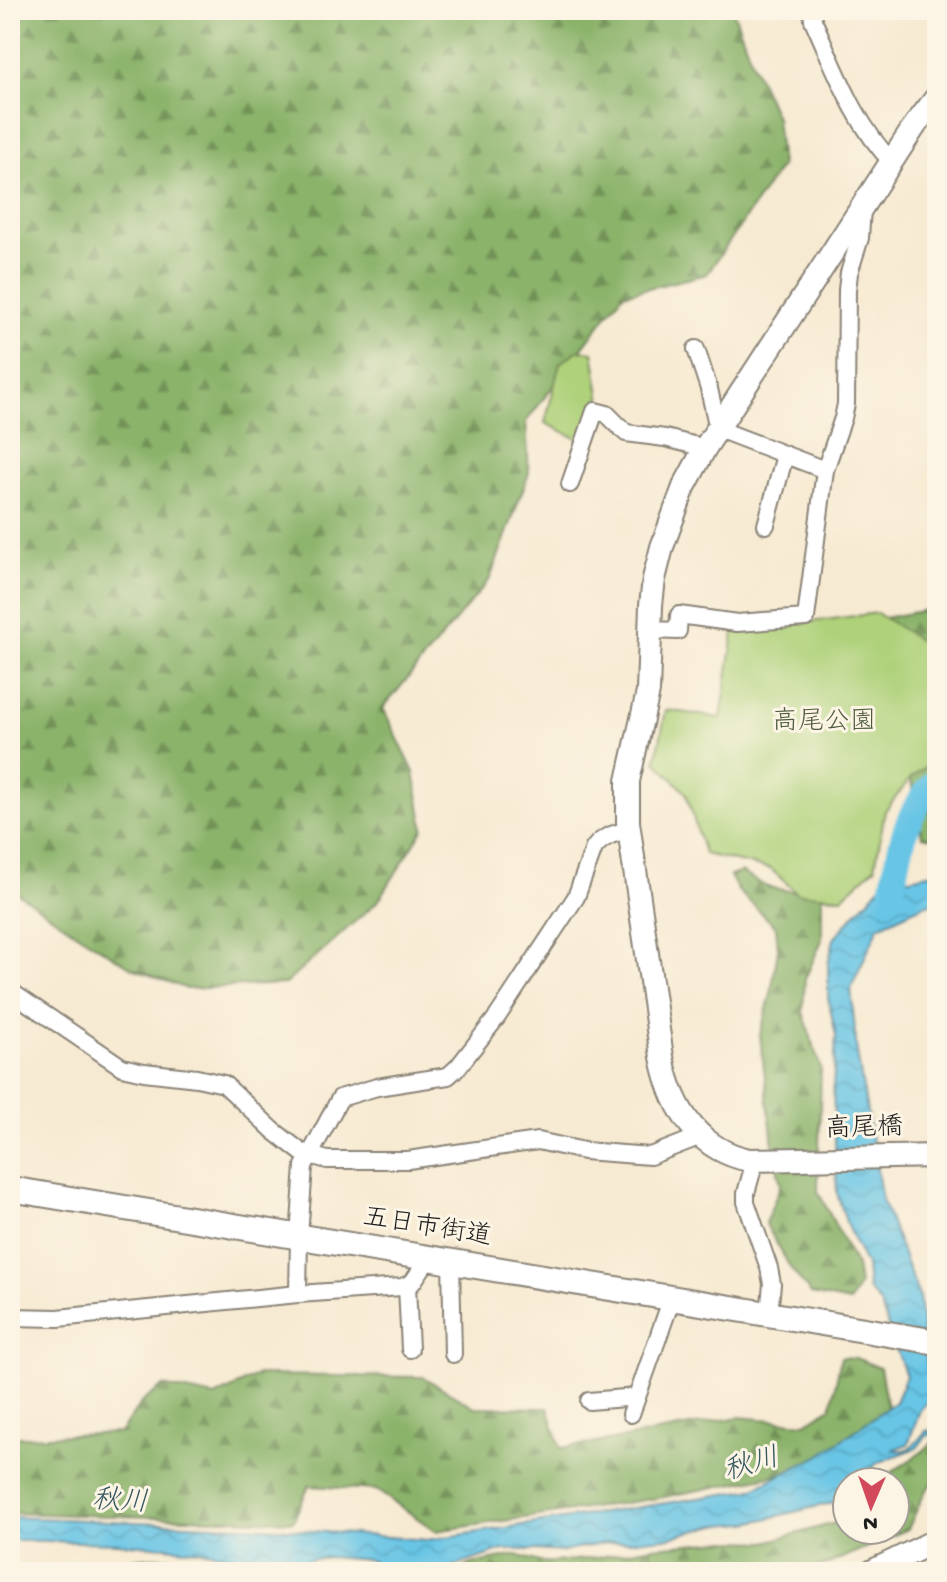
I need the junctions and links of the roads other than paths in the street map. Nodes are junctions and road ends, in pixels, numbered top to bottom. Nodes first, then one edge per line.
1 (812, 10) edge
2 (937, 97) edge
3 (892, 162) junction
4 (862, 208) junction
5 (696, 349) dead end
6 (718, 429) junction
7 (705, 448) junction
8 (785, 455) junction
9 (825, 470) junction
10 (570, 484) dead end
11 (766, 525) dead end
12 (650, 630) junction
13 (629, 830) junction
14 (10, 991) edge
15 (701, 1136) junction
16 (310, 1155) junction
17 (934, 1156) edge
18 (755, 1161) junction
19 (10, 1189) edge
20 (299, 1237) junction
21 (440, 1260) junction
22 (407, 1286) junction
23 (298, 1294) junction
24 (672, 1298) junction
25 (769, 1314) junction
26 (10, 1317) edge
27 (937, 1342) edge
28 (410, 1349) dead end
29 (453, 1354) dead end
30 (589, 1401) dead end
31 (937, 1540) edge
32 (888, 1569) edge

1 - 3 street
2 - 3 street
3 - 4 street
4 - 6 street
4 - 9 street
5 - 6 street
6 - 7 street
6 - 8 street
7 - 10 street
7 - 12 street
8 - 9 street
8 - 11 street
9 - 12 street
12 - 13 street
13 - 15 street
13 - 16 street
14 - 16 street
15 - 16 street
15 - 18 street
16 - 20 street
17 - 18 street, 高尾橋
18 - 25 street
19 - 20 main road, 五日市街道
20 - 21 main road, 五日市街道
20 - 23 street
21 - 22 street
21 - 24 main road, 五日市街道
21 - 29 street
22 - 23 street
22 - 28 street
23 - 26 street
24 - 25 main road, 五日市街道
24 - 30 street
25 - 27 main road, 五日市街道
31 - 32 street

